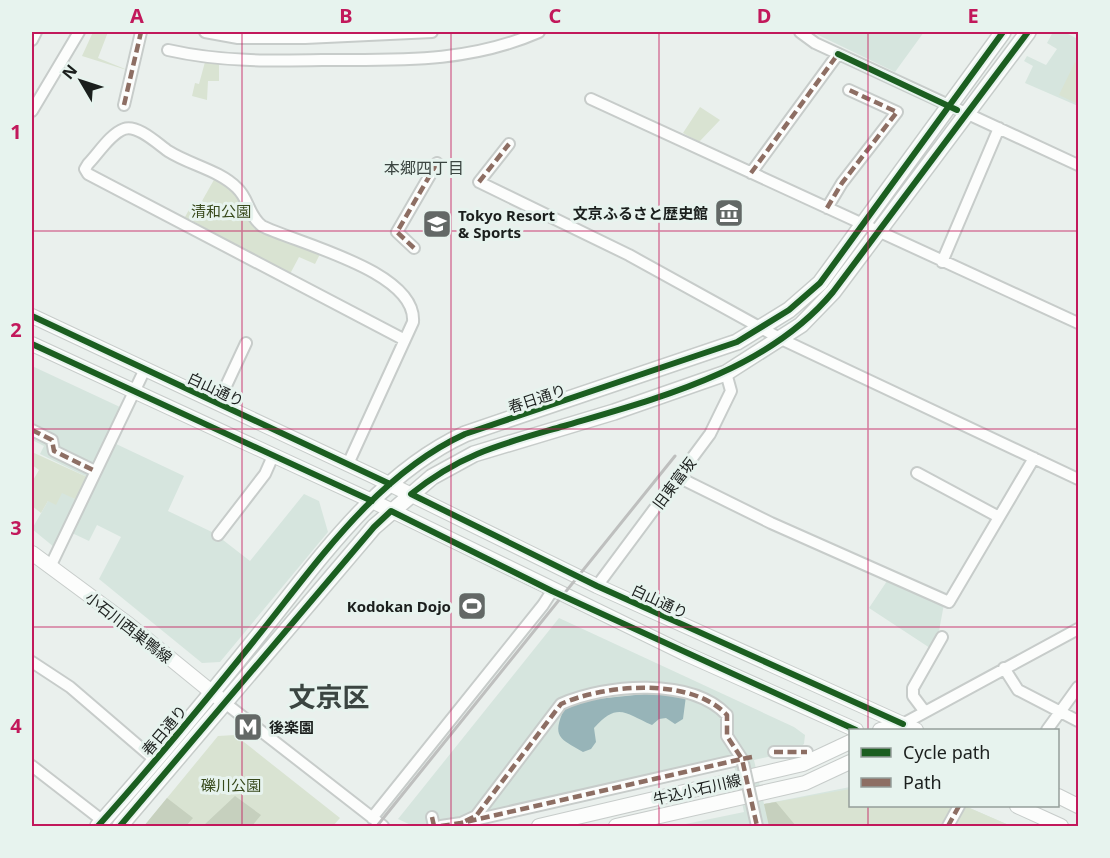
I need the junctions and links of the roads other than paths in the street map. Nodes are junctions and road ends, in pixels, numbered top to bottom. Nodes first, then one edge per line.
1 (36, 32) edge
2 (79, 32) edge
3 (141, 32) edge
4 (205, 32) edge
5 (432, 32) edge
6 (539, 32) edge
7 (800, 32) edge
8 (1003, 32) edge
9 (1028, 32) edge
10 (32, 39) edge
11 (168, 50) dead end
12 (838, 54) junction
13 (849, 90) dead end
14 (591, 99) dead end
15 (124, 105) dead end
16 (949, 107) junction
17 (32, 111) edge
18 (966, 114) junction
19 (999, 128) junction
20 (509, 144) dead end
21 (437, 163) dead end
22 (1078, 165) edge
23 (751, 173) junction
24 (827, 208) junction
25 (862, 224) junction
26 (877, 231) junction
27 (414, 248) dead end
28 (942, 262) junction
29 (32, 316) edge
30 (1078, 323) edge
31 (761, 329) junction
32 (403, 339) junction
33 (782, 339) junction
34 (246, 343) dead end
35 (32, 344) edge
36 (145, 369) junction
37 (726, 373) junction
38 (133, 391) junction
39 (218, 403) junction
40 (32, 430) edge
41 (273, 456) junction
42 (1034, 458) junction
43 (348, 464) junction
44 (96, 471) junction
45 (917, 472) dead end
46 (678, 477) junction
47 (1078, 479) edge
48 (390, 484) junction
49 (411, 494) junction
50 (372, 501) junction
51 (392, 511) junction
52 (999, 517) junction
53 (218, 535) dead end
54 (32, 553) edge
55 (50, 567) junction
56 (597, 586) junction
57 (552, 591) junction
58 (1078, 629) edge
59 (942, 638) dead end
60 (32, 662) edge
61 (1004, 668) junction
62 (1078, 687) edge
63 (212, 692) junction
64 (225, 703) junction
65 (925, 712) junction
66 (1061, 712) junction
67 (1078, 721) edge
68 (905, 728) edge
69 (854, 729) edge
70 (1048, 729) edge
71 (849, 742) edge
72 (774, 752) dead end
73 (807, 752) dead end
74 (155, 760) junction
75 (745, 760) junction
76 (849, 762) edge
77 (32, 766) edge
78 (1059, 796) edge
79 (1078, 806) edge
80 (958, 807) edge
81 (1019, 807) edge
82 (372, 818) junction
83 (101, 824) edge
84 (460, 824) junction
85 (120, 826) edge
86 (383, 826) edge
87 (441, 826) edge
88 (539, 826) edge
89 (616, 826) edge
90 (757, 826) edge
91 (948, 826) edge
92 (1061, 826) edge

1 - 10 street
2 - 17 street
3 - 15 street
4 - 5 street
6 - 11 street
7 - 12 street
8 - 16 highway, 春日通り
9 - 18 highway, 春日通り
12 - 16 street
12 - 23 street
13 - 24 street
14 - 23 street
16 - 18 street
16 - 25 highway, 春日通り
18 - 19 street
18 - 26 highway, 春日通り
19 - 22 street
19 - 28 street
20 - 31 street
21 - 27 street
23 - 24 street
24 - 25 street
25 - 26 street
25 - 31 highway, 春日通り
26 - 28 street
26 - 33 highway, 春日通り
28 - 30 street
29 - 36 main road, 白山通り
31 - 33 street
31 - 48 highway, 春日通り
32 - 32 street
32 - 43 street
33 - 37 highway, 春日通り
33 - 42 street
34 - 39 street
35 - 38 main road
36 - 38 street
36 - 39 main road, 白山通り
37 - 46 street, 旧東富坂
37 - 49 highway, 春日通り
38 - 41 main road
38 - 44 street
39 - 43 main road, 白山通り
40 - 44 street
41 - 50 main road
41 - 53 street
42 - 47 street
42 - 52 street
43 - 48 main road, 白山通り
44 - 55 street
45 - 52 street
46 - 52 street
46 - 56 street, 旧東富坂
48 - 49 main road, 白山通り
48 - 50 highway, 春日通り
49 - 51 highway, 春日通り
49 - 56 main road, 白山通り
50 - 51 main road
50 - 63 highway, 春日通り
51 - 57 main road
51 - 64 highway, 春日通り
54 - 55 main road, 小石川西巣鴨線
55 - 63 main road, 小石川西巣鴨線
56 - 68 main road, 白山通り
57 - 69 main road
57 - 82 street
58 - 61 street
59 - 65 street
60 - 74 street
61 - 65 street
61 - 66 street
62 - 66 street
63 - 64 main road, 小石川西巣鴨線
63 - 74 highway, 春日通り
64 - 82 street
64 - 85 highway, 春日通り
65 - 68 street
66 - 67 street
66 - 70 street
71 - 88 main road, 牛込小石川線
72 - 73 street
74 - 83 highway, 春日通り
75 - 84 street
75 - 84 street
75 - 90 street, bridge
76 - 89 main road, 牛込小石川線
77 - 83 street
78 - 79 main road
80 - 91 street
81 - 92 main road
82 - 86 street
84 - 87 street

